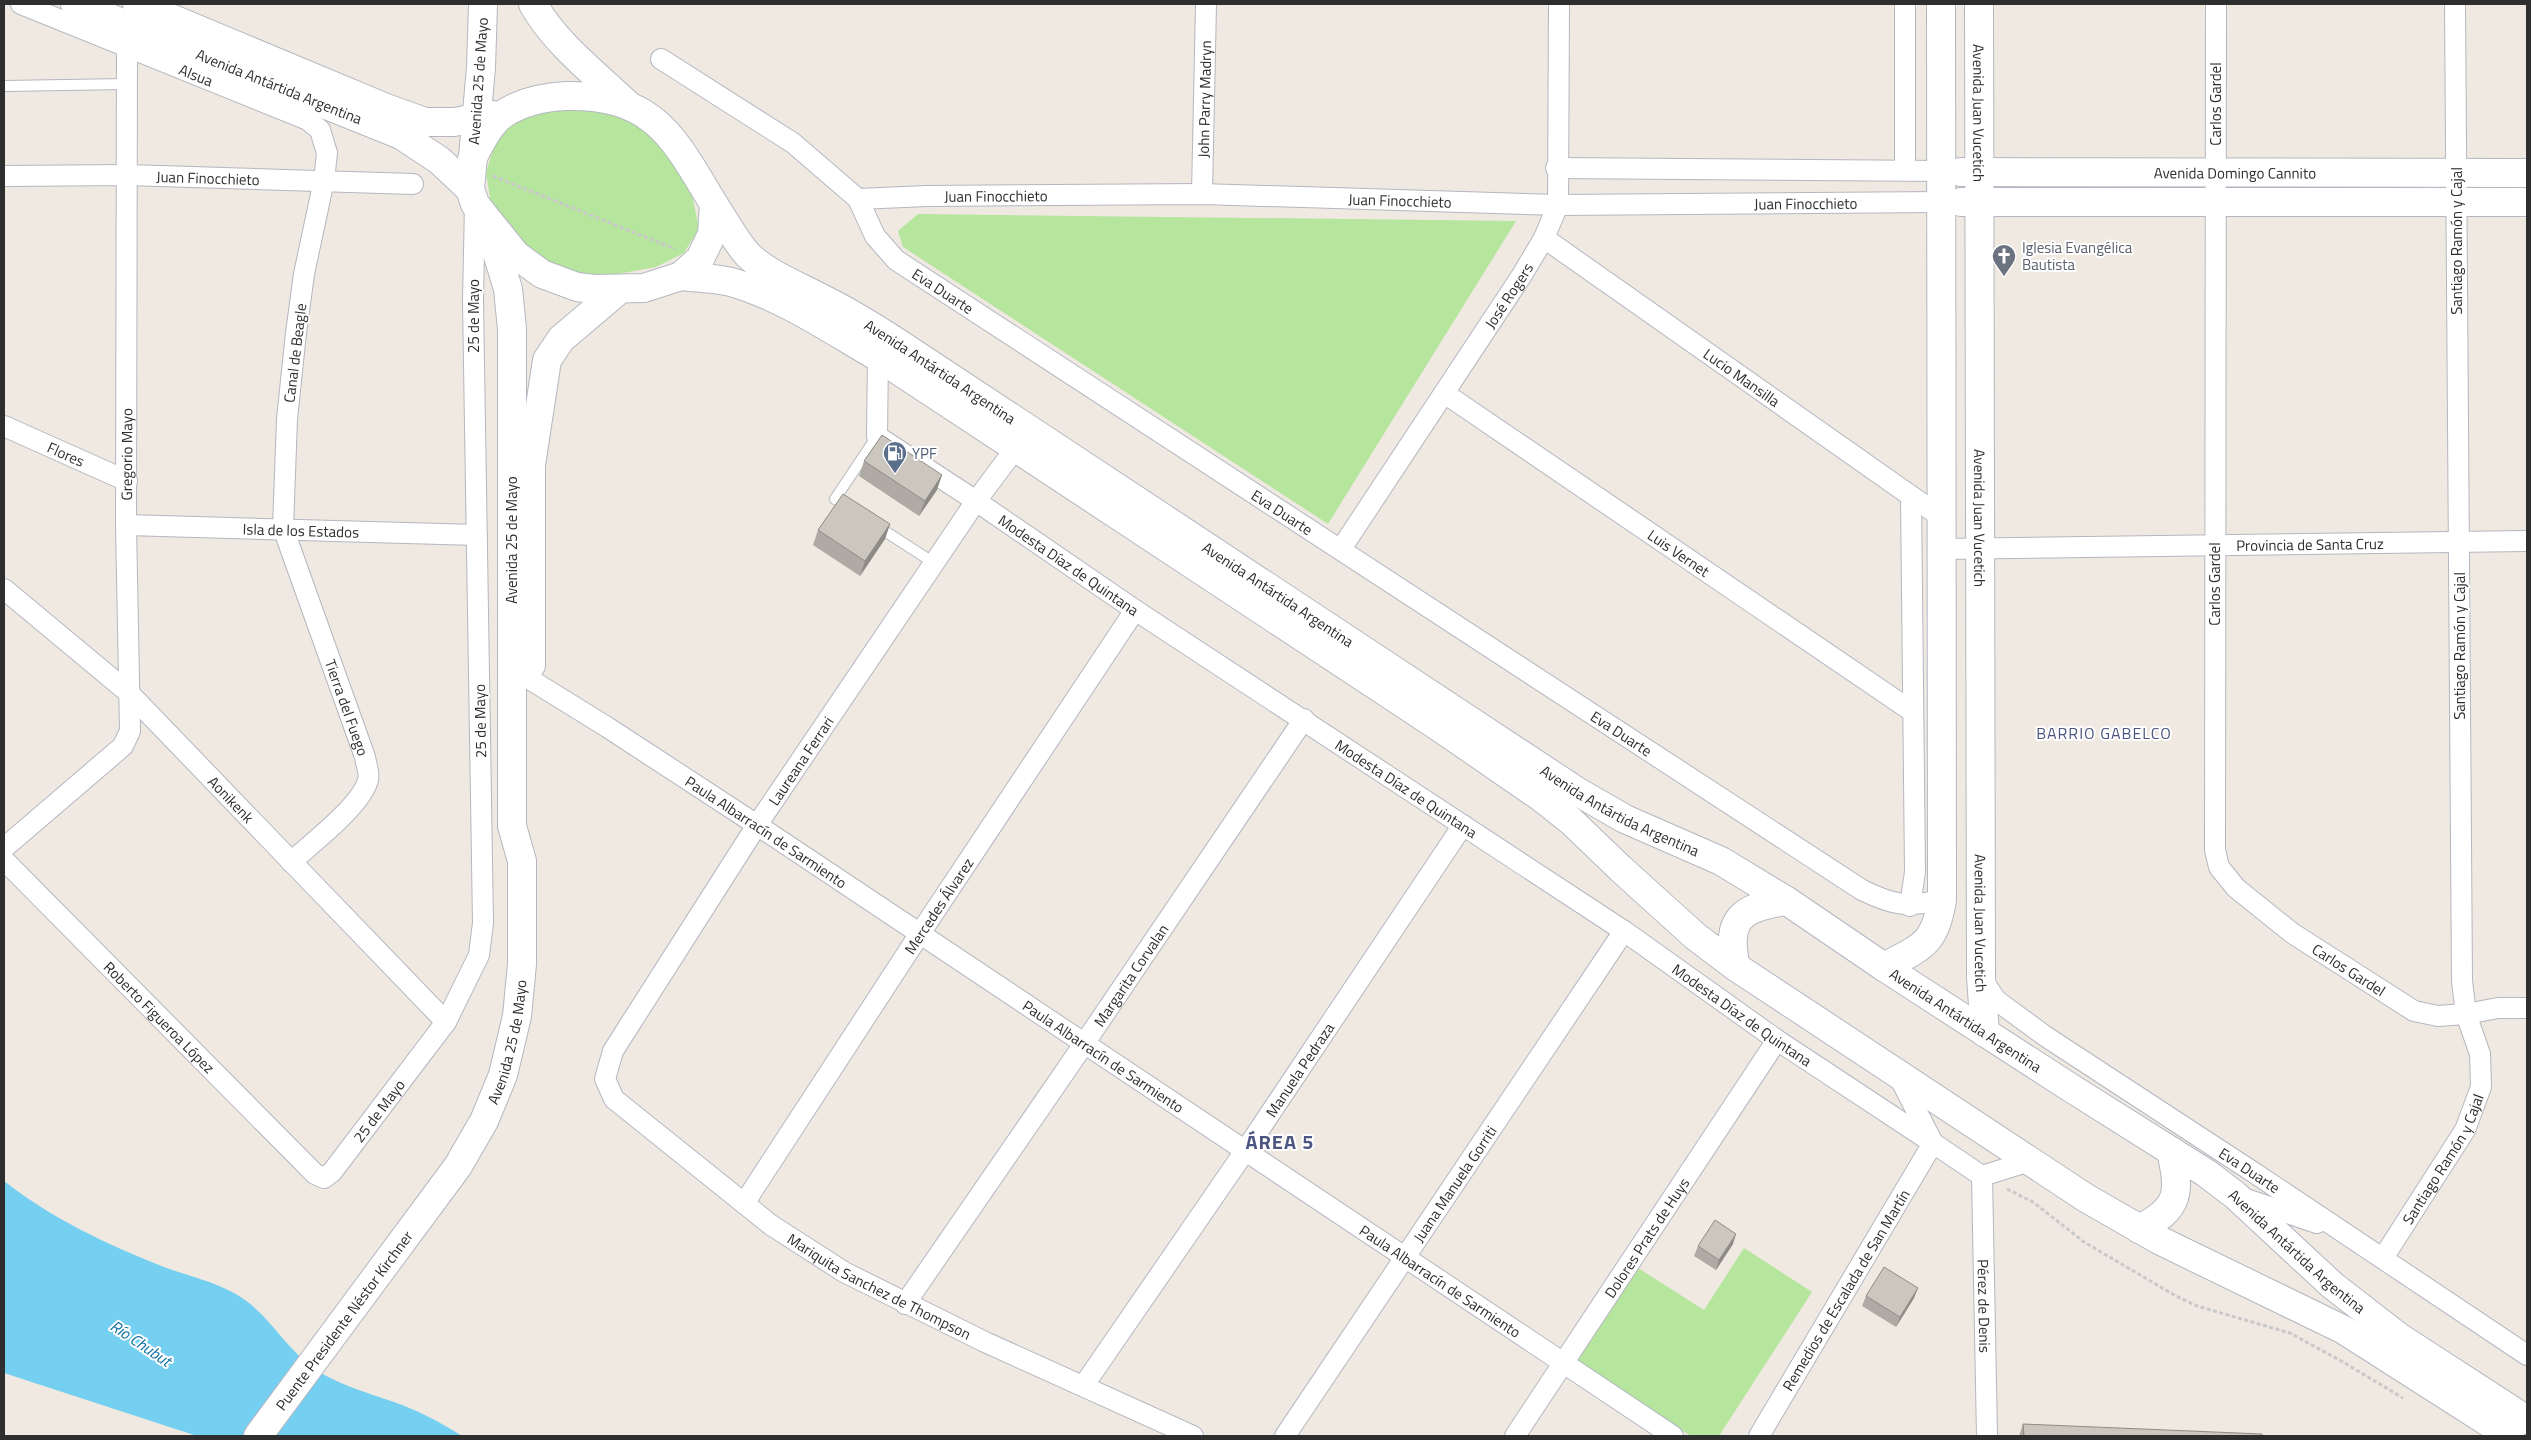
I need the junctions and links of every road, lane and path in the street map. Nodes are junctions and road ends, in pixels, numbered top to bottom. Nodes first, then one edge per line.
1 (21, 4) edge
2 (75, 4) edge
3 (483, 4) edge
4 (533, 4) edge
5 (1206, 4) edge
6 (1559, 4) edge
7 (1905, 4) edge
8 (1941, 4) edge
9 (1979, 4) edge
10 (2216, 4) edge
11 (2455, 4) edge
12 (129, 20) edge
13 (661, 59) dead end
14 (126, 84) junction
15 (4, 86) edge
16 (627, 104) junction
17 (504, 113) junction
18 (478, 117) junction
19 (1556, 168) junction
20 (1905, 170) junction
21 (1942, 171) junction
22 (1979, 172) junction
23 (2215, 172) junction
24 (2456, 172) junction
25 (2527, 172) edge
26 (127, 175) junction
27 (4, 176) edge
28 (324, 180) junction
29 (413, 184) dead end
30 (478, 189) junction
31 (1202, 194) junction
32 (858, 198) junction
33 (1942, 202) junction
34 (1979, 202) junction
35 (2215, 202) junction
36 (2456, 202) junction
37 (2527, 202) edge
38 (714, 205) junction
39 (1558, 205) junction
40 (1544, 238) junction
41 (691, 267) junction
42 (620, 289) junction
43 (878, 358) junction
44 (1444, 393) junction
45 (4, 426) edge
46 (878, 436) junction
47 (1015, 449) junction
48 (127, 481) junction
49 (1911, 496) junction
50 (976, 501) junction
51 (1941, 517) junction
52 (126, 525) junction
53 (283, 528) junction
54 (477, 535) junction
55 (2527, 541) edge
56 (2458, 542) junction
57 (2213, 545) junction
58 (1979, 548) junction
59 (1341, 549) junction
60 (1942, 549) junction
61 (934, 563) junction
62 (4, 589) edge
63 (1135, 610) junction
64 (531, 680) junction
65 (129, 693) junction
66 (1913, 712) junction
67 (1304, 719) junction
68 (758, 825) junction
69 (1463, 825) junction
70 (4, 848) edge
71 (4, 860) edge
72 (522, 861) junction
73 (291, 862) junction
74 (1942, 900) junction
75 (1787, 901) junction
76 (1910, 906) junction
77 (1624, 931) junction
78 (918, 935) junction
79 (1736, 967) junction
80 (1884, 967) junction
81 (1981, 977) junction
82 (2527, 1008) edge
83 (2466, 1014) junction
84 (446, 1022) junction
85 (1985, 1033) junction
86 (1777, 1040) junction
87 (1084, 1044) junction
88 (1897, 1073) junction
89 (605, 1079) joint
90 (1933, 1143) junction
91 (1245, 1151) junction
92 (2171, 1151) junction
93 (2030, 1161) junction
94 (315, 1174) joint
95 (1982, 1176) junction
96 (2235, 1195) junction
97 (745, 1202) junction
98 (431, 1205) joint
99 (2139, 1229) junction
100 (2345, 1233) junction
101 (1405, 1258) junction
102 (2383, 1258) junction
103 (905, 1304) junction
104 (2527, 1355) edge
105 (1562, 1362) junction
106 (1084, 1386) junction
107 (2408, 1401) dead end
108 (2527, 1420) edge
109 (258, 1436) edge
110 (1192, 1436) edge
111 (1285, 1436) edge
112 (1514, 1436) edge
113 (1673, 1436) edge
114 (1759, 1436) edge
115 (1987, 1436) edge
116 (2510, 1436) edge

1 - 12 street, Alsua
2 - 12 main road, Avenida Antártida Argentina
3 - 18 main road, Avenida 25 de Mayo
4 - 16 main road
5 - 31 street, John Parry Madryn
6 - 19 street, José Rogers
7 - 20 street
8 - 21 main road
9 - 22 main road, Avenida Juan Vucetich
10 - 23 street, Carlos Gardel
11 - 24 street, Santiago Ramón y Cajal
12 - 14 street, Gregorio Mayo
12 - 18 main road, Avenida Antártida Argentina
12 - 28 street, Alsua
12 - 30 main road, Avenida Antártida Argentina
13 - 32 street, Eva Duarte
14 - 15 lane
14 - 26 street, Gregorio Mayo
16 - 17 main road, Avenida Antártida Argentina
16 - 38 main road, Avenida Antártida Argentina
17 - 18 main road, Avenida Antártida Argentina
17 - 30 main road
18 - 30 main road, Avenida 25 de Mayo
19 - 20 street
19 - 39 street, José Rogers
20 - 21 street
21 - 22 main road, Avenida Domingo Cannito
21 - 33 main road
22 - 23 main road, Avenida Domingo Cannito
22 - 34 main road, Avenida Juan Vucetich
23 - 24 main road, Avenida Domingo Cannito
23 - 35 street, Carlos Gardel
24 - 25 main road, Avenida Domingo Cannito
24 - 36 street, Santiago Ramón y Cajal
26 - 27 street, Juan Finocchieto
26 - 28 street, Juan Finocchieto
26 - 48 street, Gregorio Mayo
28 - 29 street, Juan Finocchieto
28 - 53 street, Canal de Beagle
30 - 41 path
30 - 42 main road, Avenida Antártida Argentina
30 - 54 street, 25 de Mayo
30 - 72 main road, Avenida 25 de Mayo
31 - 32 street, Juan Finocchieto
31 - 39 street, Juan Finocchieto
32 - 59 street, Eva Duarte
33 - 34 main road, Avenida Domingo Cannito
33 - 39 street, Juan Finocchieto
33 - 51 main road
34 - 35 main road, Avenida Domingo Cannito
34 - 58 main road, Avenida Juan Vucetich
35 - 36 main road, Avenida Domingo Cannito
35 - 57 street, Carlos Gardel
36 - 37 main road, Avenida Domingo Cannito
36 - 56 street, Santiago Ramón y Cajal
38 - 41 main road
38 - 75 main road, Avenida Antártida Argentina
39 - 40 street, José Rogers
40 - 44 street, José Rogers
40 - 49 street, Lucio Mansilla
41 - 42 main road, Avenida Antártida Argentina
41 - 43 main road, Avenida Antártida Argentina
42 - 64 main road, Avenida 25 de Mayo
43 - 46 street
43 - 47 main road, Avenida Antártida Argentina
44 - 59 street, José Rogers
44 - 66 street, Luis Vernet
45 - 48 street, Flores
46 - 50 street, Modesta Díaz de Quintana
46 - 61 lane
47 - 50 street, Laureana Ferrari
47 - 79 main road, Avenida Antártida Argentina
48 - 52 street, Gregorio Mayo
49 - 51 street, Lucio Mansilla
49 - 66 street
50 - 61 street, Laureana Ferrari
50 - 63 street, Modesta Díaz de Quintana
51 - 60 main road
52 - 53 street, Isla de los Estados
52 - 65 street, Gregorio Mayo
53 - 54 street, Isla de los Estados
53 - 73 street, Tierra del Fuego
54 - 84 street, 25 de Mayo
55 - 56 street, Provincia de Santa Cruz
56 - 57 street, Provincia de Santa Cruz
56 - 83 street, Santiago Ramón y Cajal
57 - 58 street, Provincia de Santa Cruz
57 - 83 street, Carlos Gardel
58 - 60 street, Provincia de Santa Cruz
58 - 81 main road, Avenida Juan Vucetich
59 - 76 street, Eva Duarte
60 - 74 main road
61 - 68 street, Laureana Ferrari
62 - 65 street, Aonikenk
63 - 67 street, Modesta Díaz de Quintana
63 - 78 street, Mercedes Álvarez
64 - 68 street, Paula Albarracín de Sarmiento
64 - 72 main road, Avenida 25 de Mayo
65 - 70 street, Gregorio Mayo
65 - 73 street, Aonikenk
66 - 76 street
67 - 69 street, Modesta Díaz de Quintana
67 - 87 street, Margarita Corvalan
68 - 78 street, Paula Albarracín de Sarmiento
68 - 89 street, Laureana Ferrari
69 - 77 street, Modesta Díaz de Quintana
69 - 91 street, Manuela Pedraza
71 - 94 street, Roberto Figueroa López
72 - 98 main road, Avenida 25 de Mayo
73 - 84 street, Aonikenk
74 - 76 street, Eva Duarte
74 - 80 main road
75 - 79 main road
75 - 80 main road, Avenida Antártida Argentina
77 - 86 street, Modesta Díaz de Quintana
77 - 101 street, Juana Manuela Gorriti
78 - 87 street, Paula Albarracín de Sarmiento
78 - 97 street, Mercedes Álvarez
79 - 88 main road, Avenida Antártida Argentina
80 - 85 main road, Avenida Antártida Argentina
81 - 85 main road, Avenida Juan Vucetich
81 - 100 street, Eva Duarte
82 - 83 street, Carlos Gardel
83 - 102 street, Santiago Ramón y Cajal
84 - 94 street, 25 de Mayo
85 - 92 main road, Avenida Antártida Argentina
86 - 90 street, Modesta Díaz de Quintana
86 - 105 street, Dolores Prats de Huys
87 - 91 street, Paula Albarracín de Sarmiento
87 - 103 street, Margarita Corvalan
88 - 90 street
88 - 93 main road, Avenida Antártida Argentina
89 - 97 street, Mariquita Sanchez de Thompson
90 - 95 street, Modesta Díaz de Quintana
90 - 114 street, Remedios de Escalada de San Martín
91 - 101 street, Paula Albarracín de Sarmiento
91 - 106 street, Manuela Pedraza
92 - 96 main road, Avenida Antártida Argentina
92 - 99 main road
93 - 95 street
93 - 99 main road, Avenida Antártida Argentina
95 - 107 path
95 - 115 street, Pérez de Denis
96 - 100 street
96 - 108 main road, Avenida Antártida Argentina
97 - 103 street, Mariquita Sanchez de Thompson
98 - 109 main road, Puente Presidente Néstor Kirchner
99 - 116 main road, Avenida Antártida Argentina
100 - 102 street, Eva Duarte
101 - 105 street, Paula Albarracín de Sarmiento
101 - 111 street, Juana Manuela Gorriti
102 - 104 street, Eva Duarte
103 - 106 street, Mariquita Sanchez de Thompson
105 - 112 street, Dolores Prats de Huys
105 - 113 street, Paula Albarracín de Sarmiento
106 - 110 street, Mariquita Sanchez de Thompson

